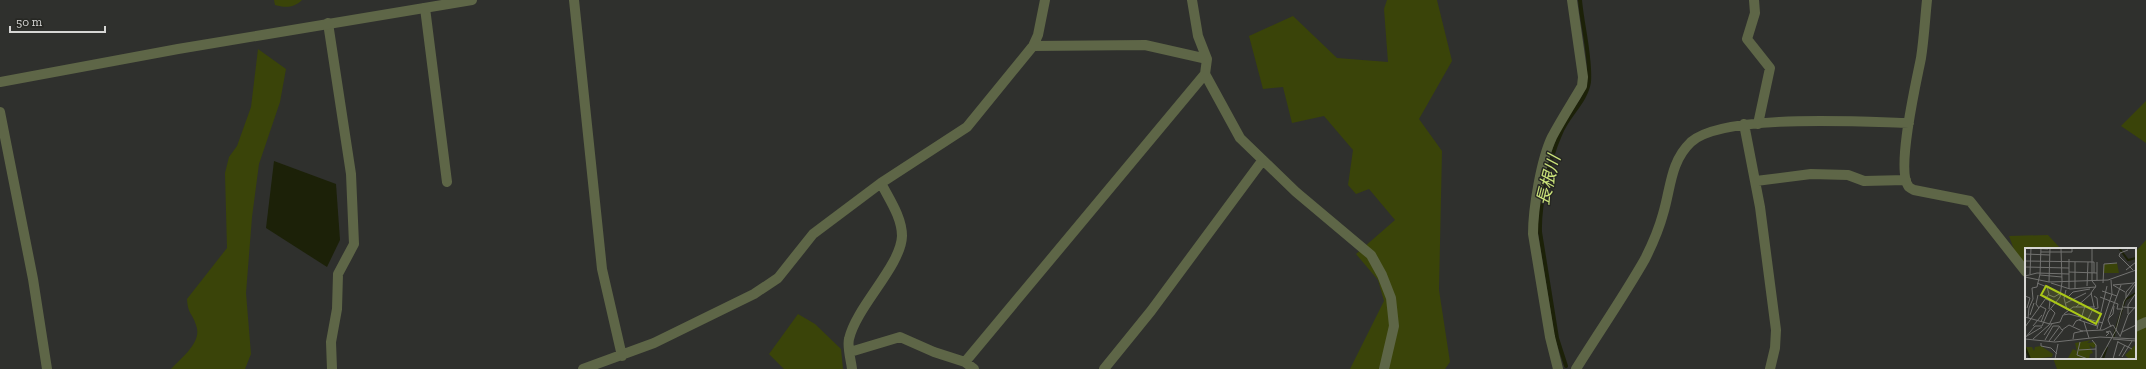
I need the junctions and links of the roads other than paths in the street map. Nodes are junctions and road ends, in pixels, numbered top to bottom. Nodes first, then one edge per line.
1 (472, 0) edge
2 (574, 0) edge
3 (1045, 0) edge
4 (1192, 0) edge
5 (1572, 0) edge
6 (1754, 0) edge
7 (1928, 0) edge
8 (425, 8) junction
9 (328, 23) junction
10 (1033, 46) junction
11 (1208, 59) junction
12 (1205, 74) junction
13 (0, 82) edge
14 (0, 112) edge
15 (1909, 123) junction
16 (1744, 124) junction
17 (1758, 124) junction
18 (1262, 161) junction
19 (1906, 180) junction
20 (1756, 181) junction
21 (447, 182) dead end
22 (881, 183) junction
23 (2025, 271) edge
24 (2146, 322) edge
25 (2136, 327) edge
26 (850, 352) junction
27 (622, 356) junction
28 (965, 362) junction
29 (47, 369) edge
30 (332, 369) edge
31 (583, 369) edge
32 (852, 369) edge
33 (974, 369) edge
34 (1104, 369) edge
35 (1384, 369) edge
36 (1558, 369) edge
37 (1576, 369) edge
38 (1770, 369) edge

1 - 8 street
2 - 27 street
3 - 10 street
4 - 11 street
5 - 36 street
6 - 17 street
7 - 15 street
8 - 9 street
8 - 21 street
9 - 13 street
9 - 30 street
10 - 11 street
10 - 22 street
11 - 12 street
12 - 18 street
12 - 28 street
14 - 29 street
15 - 17 street
15 - 19 street
16 - 17 street
16 - 20 street
16 - 37 street
18 - 34 street
18 - 35 street
19 - 20 street
19 - 23 street
20 - 38 street
22 - 26 street
22 - 27 street
24 - 25 street
26 - 28 street
26 - 32 street
27 - 31 street
28 - 33 street

